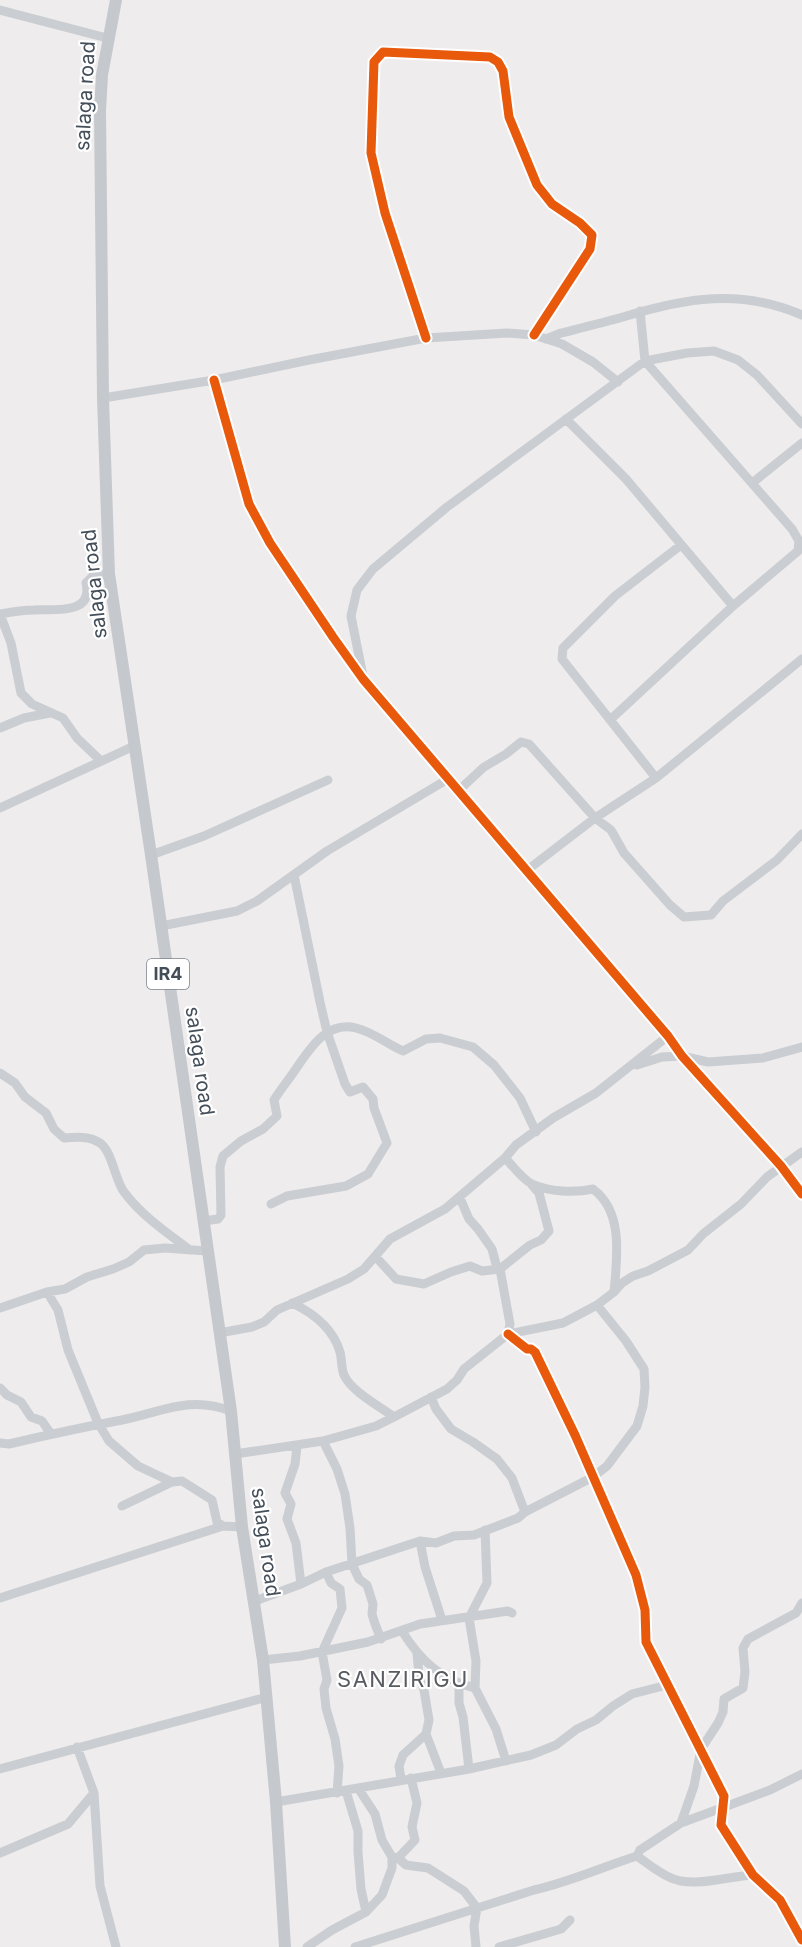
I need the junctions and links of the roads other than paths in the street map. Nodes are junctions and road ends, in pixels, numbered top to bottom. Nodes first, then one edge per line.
1 (116, 0) edge
2 (0, 10) edge
3 (107, 38) junction
4 (640, 311) junction
5 (802, 315) edge
6 (534, 335) junction
7 (426, 338) junction
8 (546, 339) junction
9 (645, 361) junction
10 (214, 380) junction
11 (618, 382) junction
12 (103, 398) junction
13 (566, 419) junction
14 (802, 423) edge
15 (802, 443) edge
16 (752, 483) junction
17 (681, 546) junction
18 (109, 574) junction
19 (733, 606) junction
20 (0, 614) edge
21 (802, 659) edge
22 (363, 679) junction
23 (50, 713) junction
24 (610, 720) junction
25 (0, 728) edge
26 (134, 746) junction
27 (101, 761) junction
28 (656, 778) junction
29 (448, 779) junction
30 (328, 780) dead end
31 (458, 791) junction
32 (0, 808) edge
33 (595, 818) junction
34 (802, 834) edge
35 (152, 855) junction
36 (526, 871) junction
37 (294, 875) junction
38 (161, 926) junction
39 (327, 1032) junction
40 (668, 1036) junction
41 (802, 1047) edge
42 (682, 1056) junction
43 (630, 1067) junction
44 (0, 1073) edge
45 (536, 1132) junction
46 (802, 1152) edge
47 (505, 1158) junction
48 (781, 1166) junction
49 (530, 1183) junction
50 (802, 1194) edge
51 (460, 1198) junction
52 (271, 1204) dead end
53 (203, 1221) junction
54 (190, 1250) junction
55 (207, 1251) junction
56 (375, 1256) junction
57 (498, 1269) junction
58 (47, 1292) junction
59 (614, 1292) junction
60 (292, 1303) junction
61 (597, 1305) junction
62 (0, 1308) edge
63 (219, 1333) junction
64 (508, 1334) junction
65 (0, 1388) edge
66 (431, 1397) junction
67 (231, 1411) junction
68 (394, 1417) junction
69 (98, 1423) junction
70 (51, 1434) junction
71 (323, 1441) junction
72 (0, 1443) edge
73 (297, 1446) junction
74 (235, 1454) junction
75 (593, 1477) junction
76 (172, 1482) junction
77 (122, 1506) dead end
78 (525, 1512) junction
79 (223, 1526) junction
80 (242, 1527) junction
81 (485, 1530) junction
82 (420, 1541) junction
83 (352, 1564) junction
84 (326, 1572) junction
85 (301, 1584) junction
86 (0, 1598) edge
87 (255, 1601) junction
88 (802, 1603) edge
89 (512, 1613) dead end
90 (469, 1618) junction
91 (442, 1620) junction
92 (402, 1631) junction
93 (381, 1639) junction
94 (322, 1652) junction
95 (417, 1653) junction
96 (263, 1660) junction
97 (459, 1684) junction
98 (667, 1685) junction
99 (475, 1688) junction
100 (267, 1697) junction
101 (426, 1734) junction
102 (77, 1747) junction
103 (701, 1749) junction
104 (507, 1761) junction
105 (0, 1769) edge
106 (469, 1769) junction
107 (441, 1773) junction
108 (802, 1774) edge
109 (411, 1778) junction
110 (401, 1779) junction
111 (358, 1788) junction
112 (342, 1792) junction
113 (94, 1793) junction
114 (276, 1802) junction
115 (721, 1808) junction
116 (681, 1824) junction
117 (0, 1853) edge
118 (637, 1856) junction
119 (395, 1858) junction
120 (753, 1875) junction
121 (477, 1908) junction
122 (366, 1912) junction
123 (570, 1920) dead end
124 (540, 1936) junction
125 (802, 1942) edge
126 (116, 1947) edge
127 (285, 1947) edge
128 (307, 1947) edge
129 (355, 1947) edge
130 (476, 1947) edge
131 (499, 1947) edge
132 (538, 1947) edge
133 (795, 1947) edge

1 - 3 main road, salaga road / IR4
2 - 3 street
3 - 12 main road, salaga road / IR4
4 - 5 street
4 - 8 street
4 - 9 street
6 - 7 street
6 - 7 street
6 - 8 street
7 - 10 street
8 - 11 street
9 - 11 street
9 - 14 street
9 - 16 street
10 - 12 street
10 - 22 street
11 - 13 street
12 - 18 main road, salaga road / IR4
13 - 17 street
13 - 22 street
15 - 16 street
16 - 19 street
17 - 19 street
17 - 24 street
18 - 20 street
18 - 26 main road, salaga road / IR4
19 - 24 street
20 - 23 street
21 - 28 street
22 - 29 street
23 - 25 street
23 - 27 street
24 - 28 street
26 - 27 street
26 - 35 main road, salaga road / IR4
27 - 32 street
28 - 33 street
29 - 31 street
29 - 37 street
30 - 35 street
31 - 33 street
31 - 36 street
33 - 34 street
33 - 36 street
35 - 38 main road, salaga road / IR4
36 - 40 street
37 - 38 street
37 - 39 street
38 - 53 main road, salaga road / IR4
39 - 45 street
39 - 52 street
39 - 53 street
40 - 42 street
40 - 43 street
41 - 42 street
42 - 43 street
42 - 48 street
43 - 45 street
44 - 54 street
45 - 47 street
46 - 48 street
47 - 49 street
47 - 51 street
48 - 50 street
48 - 59 street
49 - 57 street
49 - 59 street
51 - 56 street
51 - 57 street
53 - 55 main road, salaga road / IR4
54 - 55 street
54 - 58 street
55 - 63 main road, salaga road / IR4
56 - 57 street
56 - 60 street
57 - 64 street
58 - 62 street
58 - 69 street
59 - 61 street
60 - 63 street
60 - 68 street
61 - 64 street
61 - 75 street
63 - 67 main road, salaga road / IR4
64 - 66 street
64 - 75 street
65 - 70 street
66 - 68 street
66 - 78 street
67 - 69 street
67 - 74 main road, salaga road / IR4
68 - 71 street
69 - 70 street
69 - 76 street
70 - 72 street
71 - 73 street
71 - 83 street
73 - 74 street
73 - 85 street
74 - 80 main road, salaga road / IR4
75 - 78 street
75 - 98 street
76 - 77 street
76 - 79 street
78 - 81 street
79 - 80 street
79 - 86 street
80 - 87 main road, salaga road / IR4
81 - 82 street
81 - 90 street
82 - 83 street
82 - 91 street
83 - 84 street
83 - 93 street
84 - 85 street
84 - 94 street
85 - 87 street
87 - 96 main road, salaga road / IR4
88 - 103 street
89 - 90 street
90 - 91 street
90 - 99 street
91 - 92 street
92 - 93 street
92 - 95 street
93 - 94 street
94 - 96 street
94 - 112 street
95 - 97 street
95 - 101 street
96 - 100 main road, salaga road / IR4
97 - 99 street
97 - 106 street
98 - 103 street
98 - 104 street
99 - 104 street
100 - 102 street
100 - 114 main road, salaga road / IR4
101 - 107 street
101 - 110 street
102 - 105 street
102 - 113 street
103 - 115 street
103 - 116 street
104 - 106 street
106 - 107 street
107 - 109 street
108 - 115 street
109 - 110 street
109 - 119 street
110 - 111 street
111 - 112 street
111 - 119 street
112 - 114 street
112 - 122 street
113 - 117 street
113 - 126 street
114 - 127 main road, salaga road / IR4
115 - 116 street
115 - 120 street
116 - 118 street
118 - 120 street
118 - 121 street
119 - 121 street
119 - 122 street
120 - 125 street
121 - 129 street
121 - 130 street
122 - 128 street
123 - 124 street
124 - 131 street
124 - 132 street
125 - 133 street

